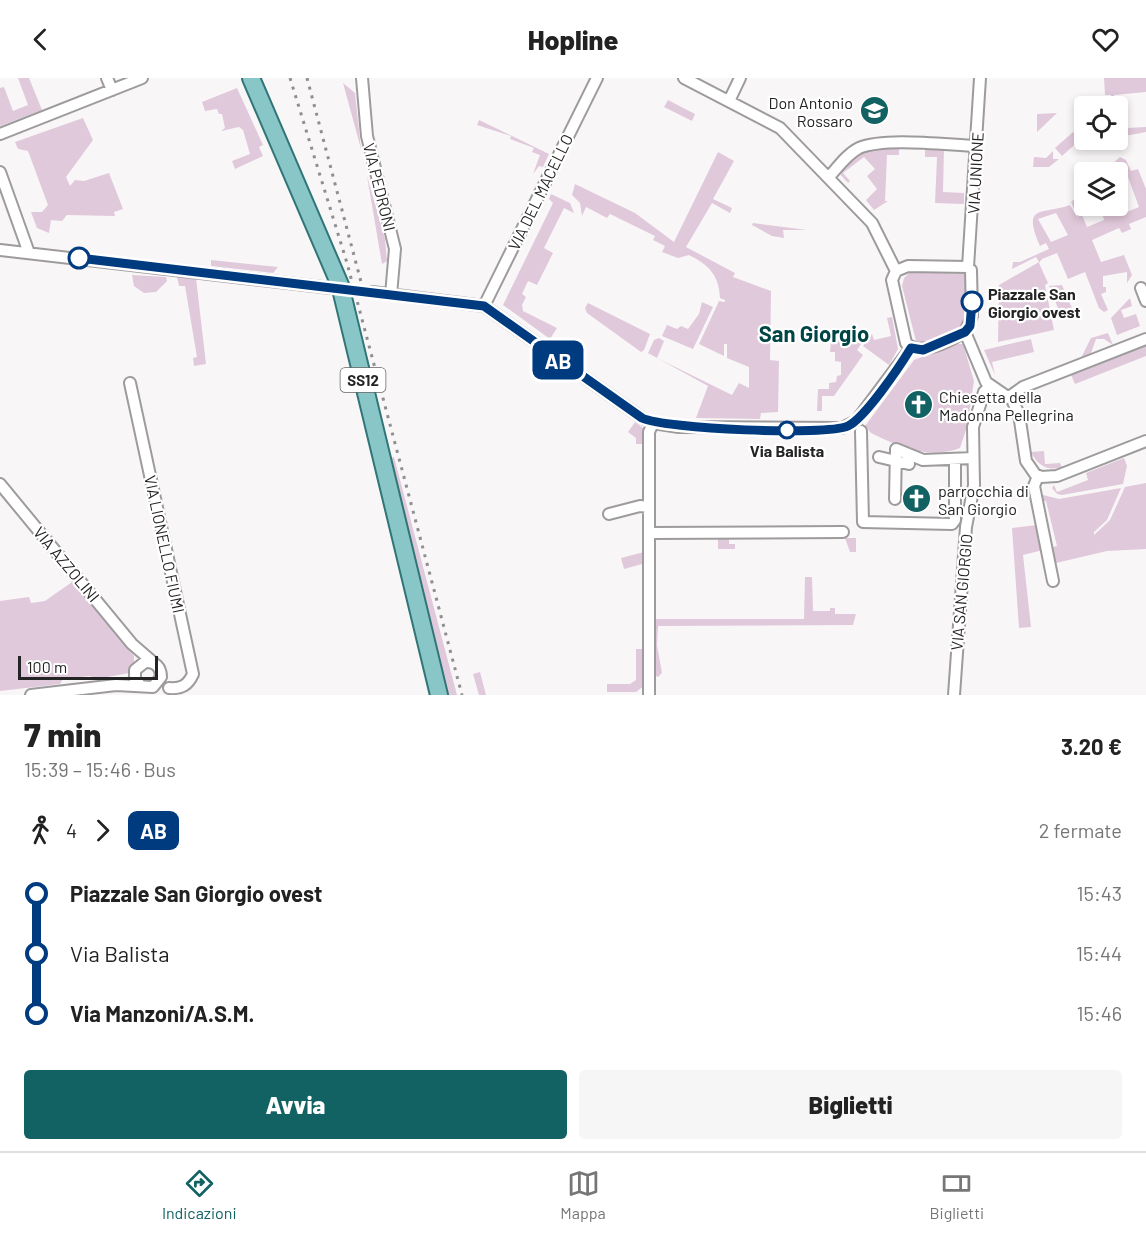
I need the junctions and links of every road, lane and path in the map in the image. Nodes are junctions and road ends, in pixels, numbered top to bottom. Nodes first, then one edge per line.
1 (107, 78) edge
2 (142, 78) edge
3 (251, 78) edge
4 (362, 78) edge
5 (597, 78) edge
6 (684, 78) edge
7 (740, 78) edge
8 (980, 78) edge
9 (112, 90) junction
10 (729, 101) junction
11 (0, 134) edge
12 (976, 146) junction
13 (0, 172) edge
14 (829, 177) junction
15 (0, 250) edge
16 (28, 253) junction
17 (968, 267) junction
18 (896, 271) junction
19 (331, 288) tunnel mouth
20 (1141, 288) dead end
21 (372, 292) tunnel mouth
22 (391, 295) junction
23 (1146, 301) edge
24 (484, 306) junction
25 (965, 332) junction
26 (1146, 339) edge
27 (911, 348) junction
28 (130, 383) dead end
29 (990, 386) junction
30 (1009, 397) junction
31 (652, 423) junction
32 (861, 431) dead end
33 (1146, 441) edge
34 (879, 457) dead end
35 (973, 458) junction
36 (955, 460) junction
37 (895, 463) junction
38 (909, 464) dead end
39 (1039, 476) junction
40 (0, 484) edge
41 (895, 499) dead end
42 (650, 507) junction
43 (609, 514) dead end
44 (843, 532) dead end
45 (650, 533) junction
46 (1053, 581) dead end
47 (132, 644) junction
48 (154, 663) junction
49 (136, 670) junction
50 (161, 673) junction
51 (116, 685) junction
52 (141, 686) junction
53 (153, 687) junction
54 (170, 693) edge
55 (31, 695) edge
56 (439, 695) edge
57 (649, 695) edge
58 (954, 695) edge

1 - 9 street
2 - 9 street
3 - 56 main road, SS12
4 - 22 street, VIA PEDRONI
5 - 24 street, VIA DEL MACELLO
6 - 10 street
7 - 10 street
8 - 12 street, VIA UNIONE
9 - 11 street
10 - 14 street
12 - 14 street
12 - 17 street, VIA UNIONE
13 - 16 street
14 - 18 street
15 - 16 street
16 - 19 street
17 - 18 street
17 - 25 street
18 - 27 street
20 - 23 street
21 - 22 street
22 - 24 street
24 - 31 street
25 - 27 street
25 - 29 street
26 - 30 street
27 - 31 street
28 - 54 street, VIA LIONELLO FIUMI
29 - 30 street
29 - 35 street, VIA SAN GIORGIO
30 - 39 street
31 - 42 street
32 - 36 street
33 - 39 street
34 - 37 street
35 - 36 street
35 - 58 street, VIA SAN GIORGIO
36 - 37 street
37 - 38 street
37 - 41 street
39 - 46 street
40 - 47 street, VIA AZZOLINI
42 - 43 street
42 - 45 street
44 - 45 street
45 - 57 street
47 - 48 street, VIA AZZOLINI
47 - 49 street, VIA AZZOLINI
48 - 49 street
48 - 50 street
49 - 51 street
49 - 52 street
50 - 53 street
50 - 54 street
51 - 52 street
51 - 55 street
52 - 53 street
53 - 54 street

